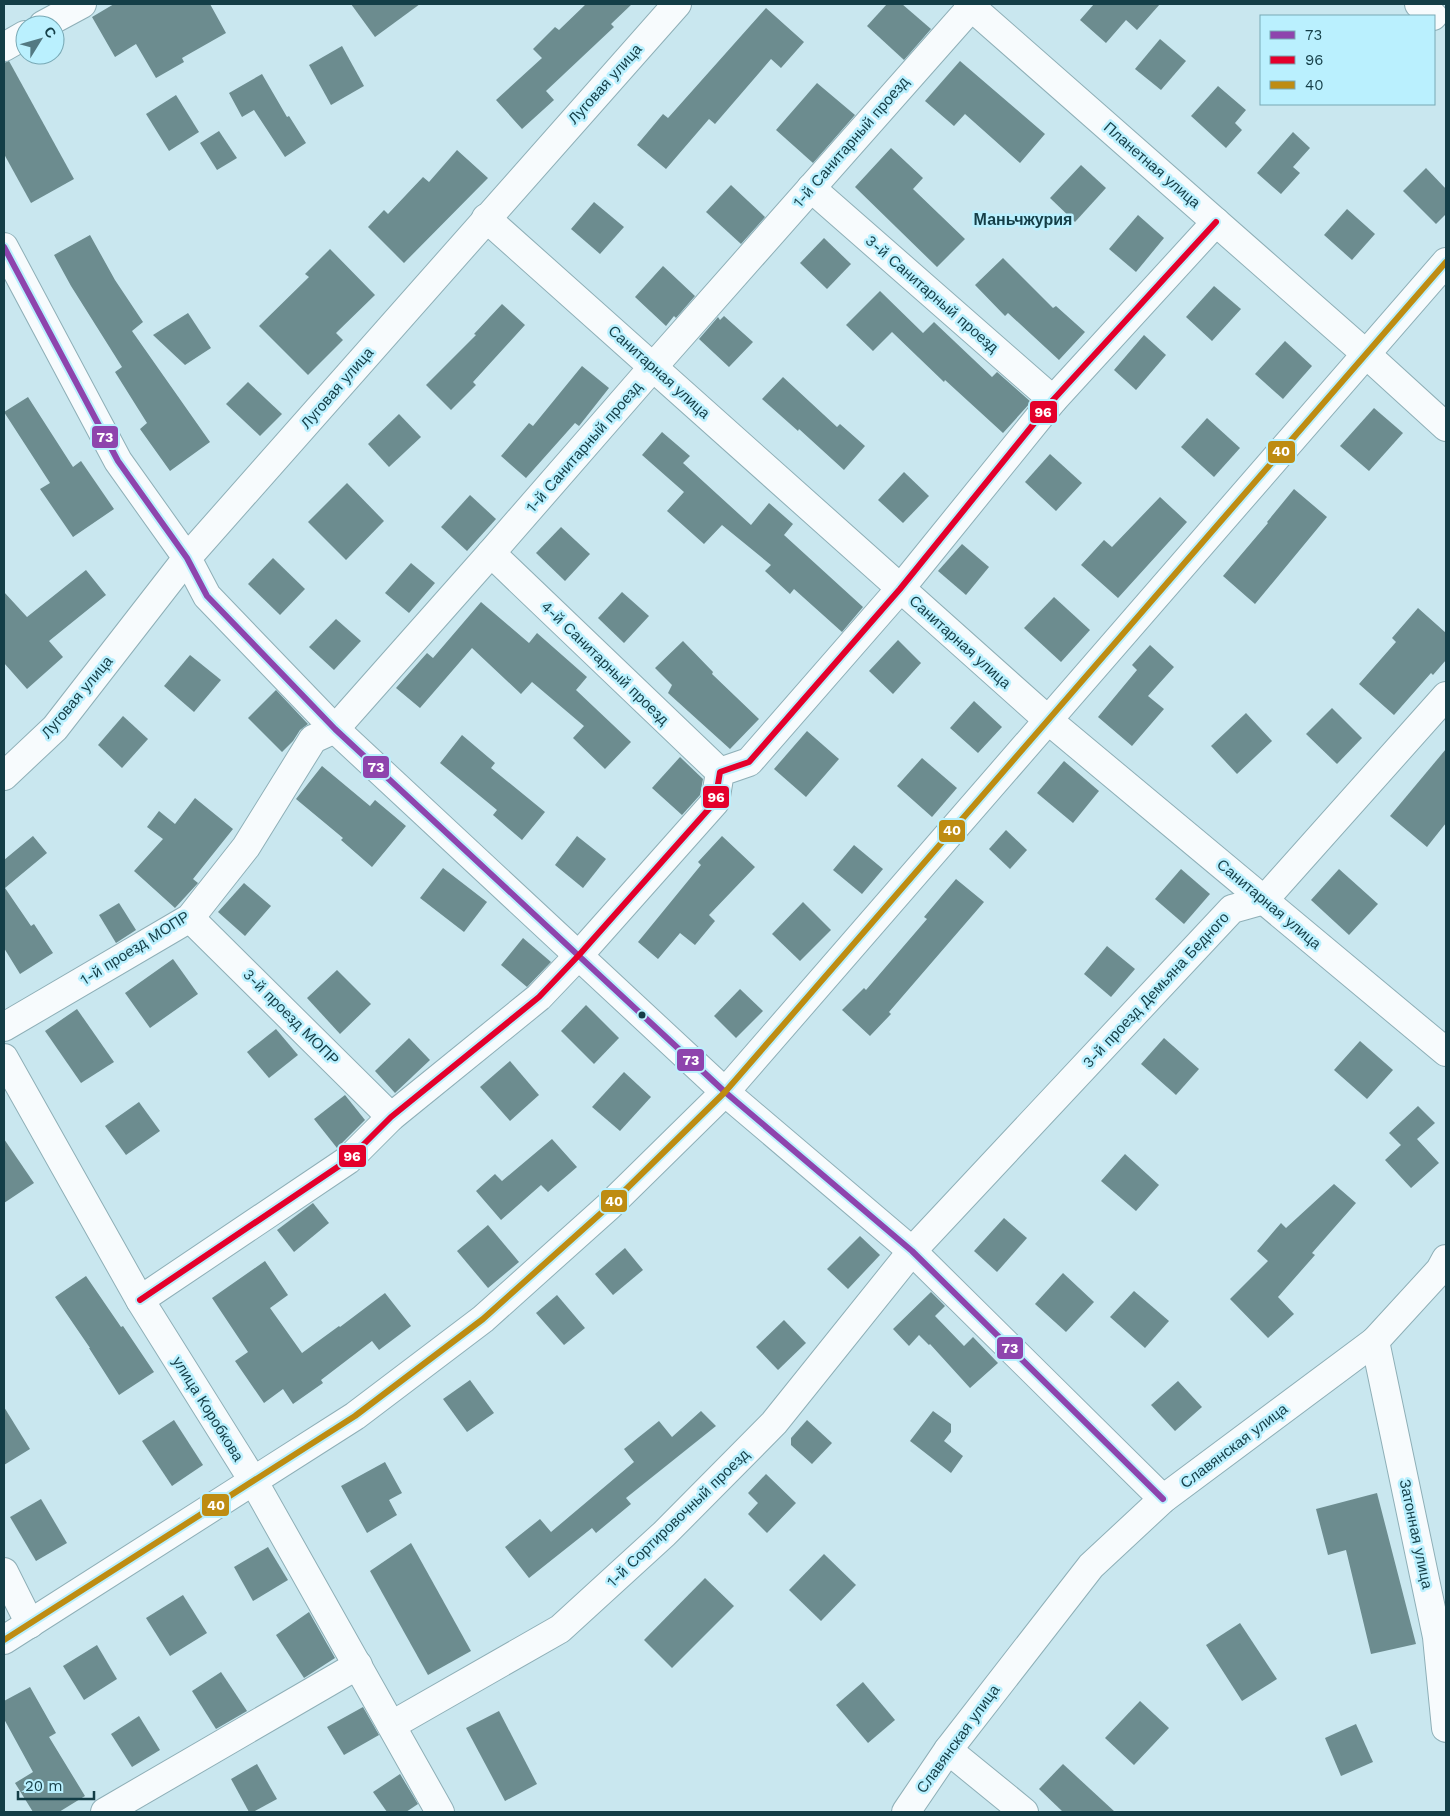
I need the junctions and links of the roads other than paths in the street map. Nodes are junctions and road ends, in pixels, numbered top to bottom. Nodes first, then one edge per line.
1 (82, 4) edge
2 (677, 4) edge
3 (1419, 4) edge
4 (971, 5) edge
5 (62, 15) edge
6 (1431, 15) edge
7 (1435, 19) edge
8 (1446, 28) edge
9 (15, 41) edge
10 (4, 47) edge
11 (811, 188) junction
12 (486, 218) junction
13 (1216, 222) junction
14 (4, 247) edge
15 (1446, 262) edge
16 (1366, 354) junction
17 (653, 367) junction
18 (1053, 400) junction
19 (1446, 427) edge
20 (491, 553) junction
21 (187, 558) junction
22 (900, 589) junction
23 (1446, 696) edge
24 (1048, 720) junction
25 (335, 728) junction
26 (720, 772) junction
27 (4, 776) edge
28 (1264, 900) junction
29 (190, 918) junction
30 (579, 955) junction
31 (4, 1027) edge
32 (1446, 1052) edge
33 (4, 1058) edge
34 (725, 1092) junction
35 (391, 1117) junction
36 (912, 1251) junction
37 (1446, 1259) edge
38 (140, 1300) junction
39 (1375, 1341) junction
40 (254, 1482) junction
41 (1163, 1499) junction
42 (4, 1572) edge
43 (30, 1624) junction
44 (4, 1640) edge
45 (358, 1665) junction
46 (392, 1725) junction
47 (1446, 1728) edge
48 (948, 1750) junction
49 (105, 1812) edge
50 (440, 1812) edge
51 (906, 1812) edge
52 (1024, 1812) edge

1 - 5 street
2 - 12 street, Луговая улица
3 - 6 street
4 - 11 street, 1-й Санитарный проезд
4 - 13 street, Планетная улица
7 - 8 street
9 - 10 street
11 - 17 street, 1-й Санитарный проезд
11 - 18 street, 3-й Санитарный проезд
12 - 17 street, Санитарная улица
12 - 21 street, Луговая улица
13 - 16 street, Планетная улица
13 - 18 street
14 - 21 street
15 - 16 street
16 - 19 street, Планетная улица
16 - 24 street
17 - 20 street, 1-й Санитарный проезд
17 - 22 street, Санитарная улица
18 - 22 street
20 - 25 street, 1-й Санитарный проезд
20 - 26 street, 4-й Санитарный проезд
21 - 25 street
21 - 27 street, Луговая улица
22 - 24 street, Санитарная улица
22 - 26 street
23 - 28 street
24 - 28 street, Санитарная улица
24 - 34 street
25 - 29 street, 1-й проезд МОПР
25 - 30 street
26 - 30 street
28 - 32 street, Санитарная улица
28 - 36 street, 3-й проезд Демьяна Бедного
29 - 31 street, 1-й проезд МОПР
29 - 35 street, 3-й проезд МОПР
30 - 34 street
30 - 35 street
33 - 38 street, улица Коробкова
34 - 36 street
34 - 40 street
35 - 38 street
36 - 41 street
36 - 46 street, 1-й Сортировочный проезд
37 - 39 street, Славянская улица
38 - 40 street, улица Коробкова
39 - 41 street, Славянская улица
39 - 47 street, Затонная улица
40 - 43 street
40 - 45 street, улица Коробкова
41 - 48 street, Славянская улица
42 - 43 street
43 - 44 street
45 - 46 street, улица Коробкова
45 - 49 street
46 - 50 street, улица Коробкова
48 - 51 street, Славянская улица
48 - 52 street

